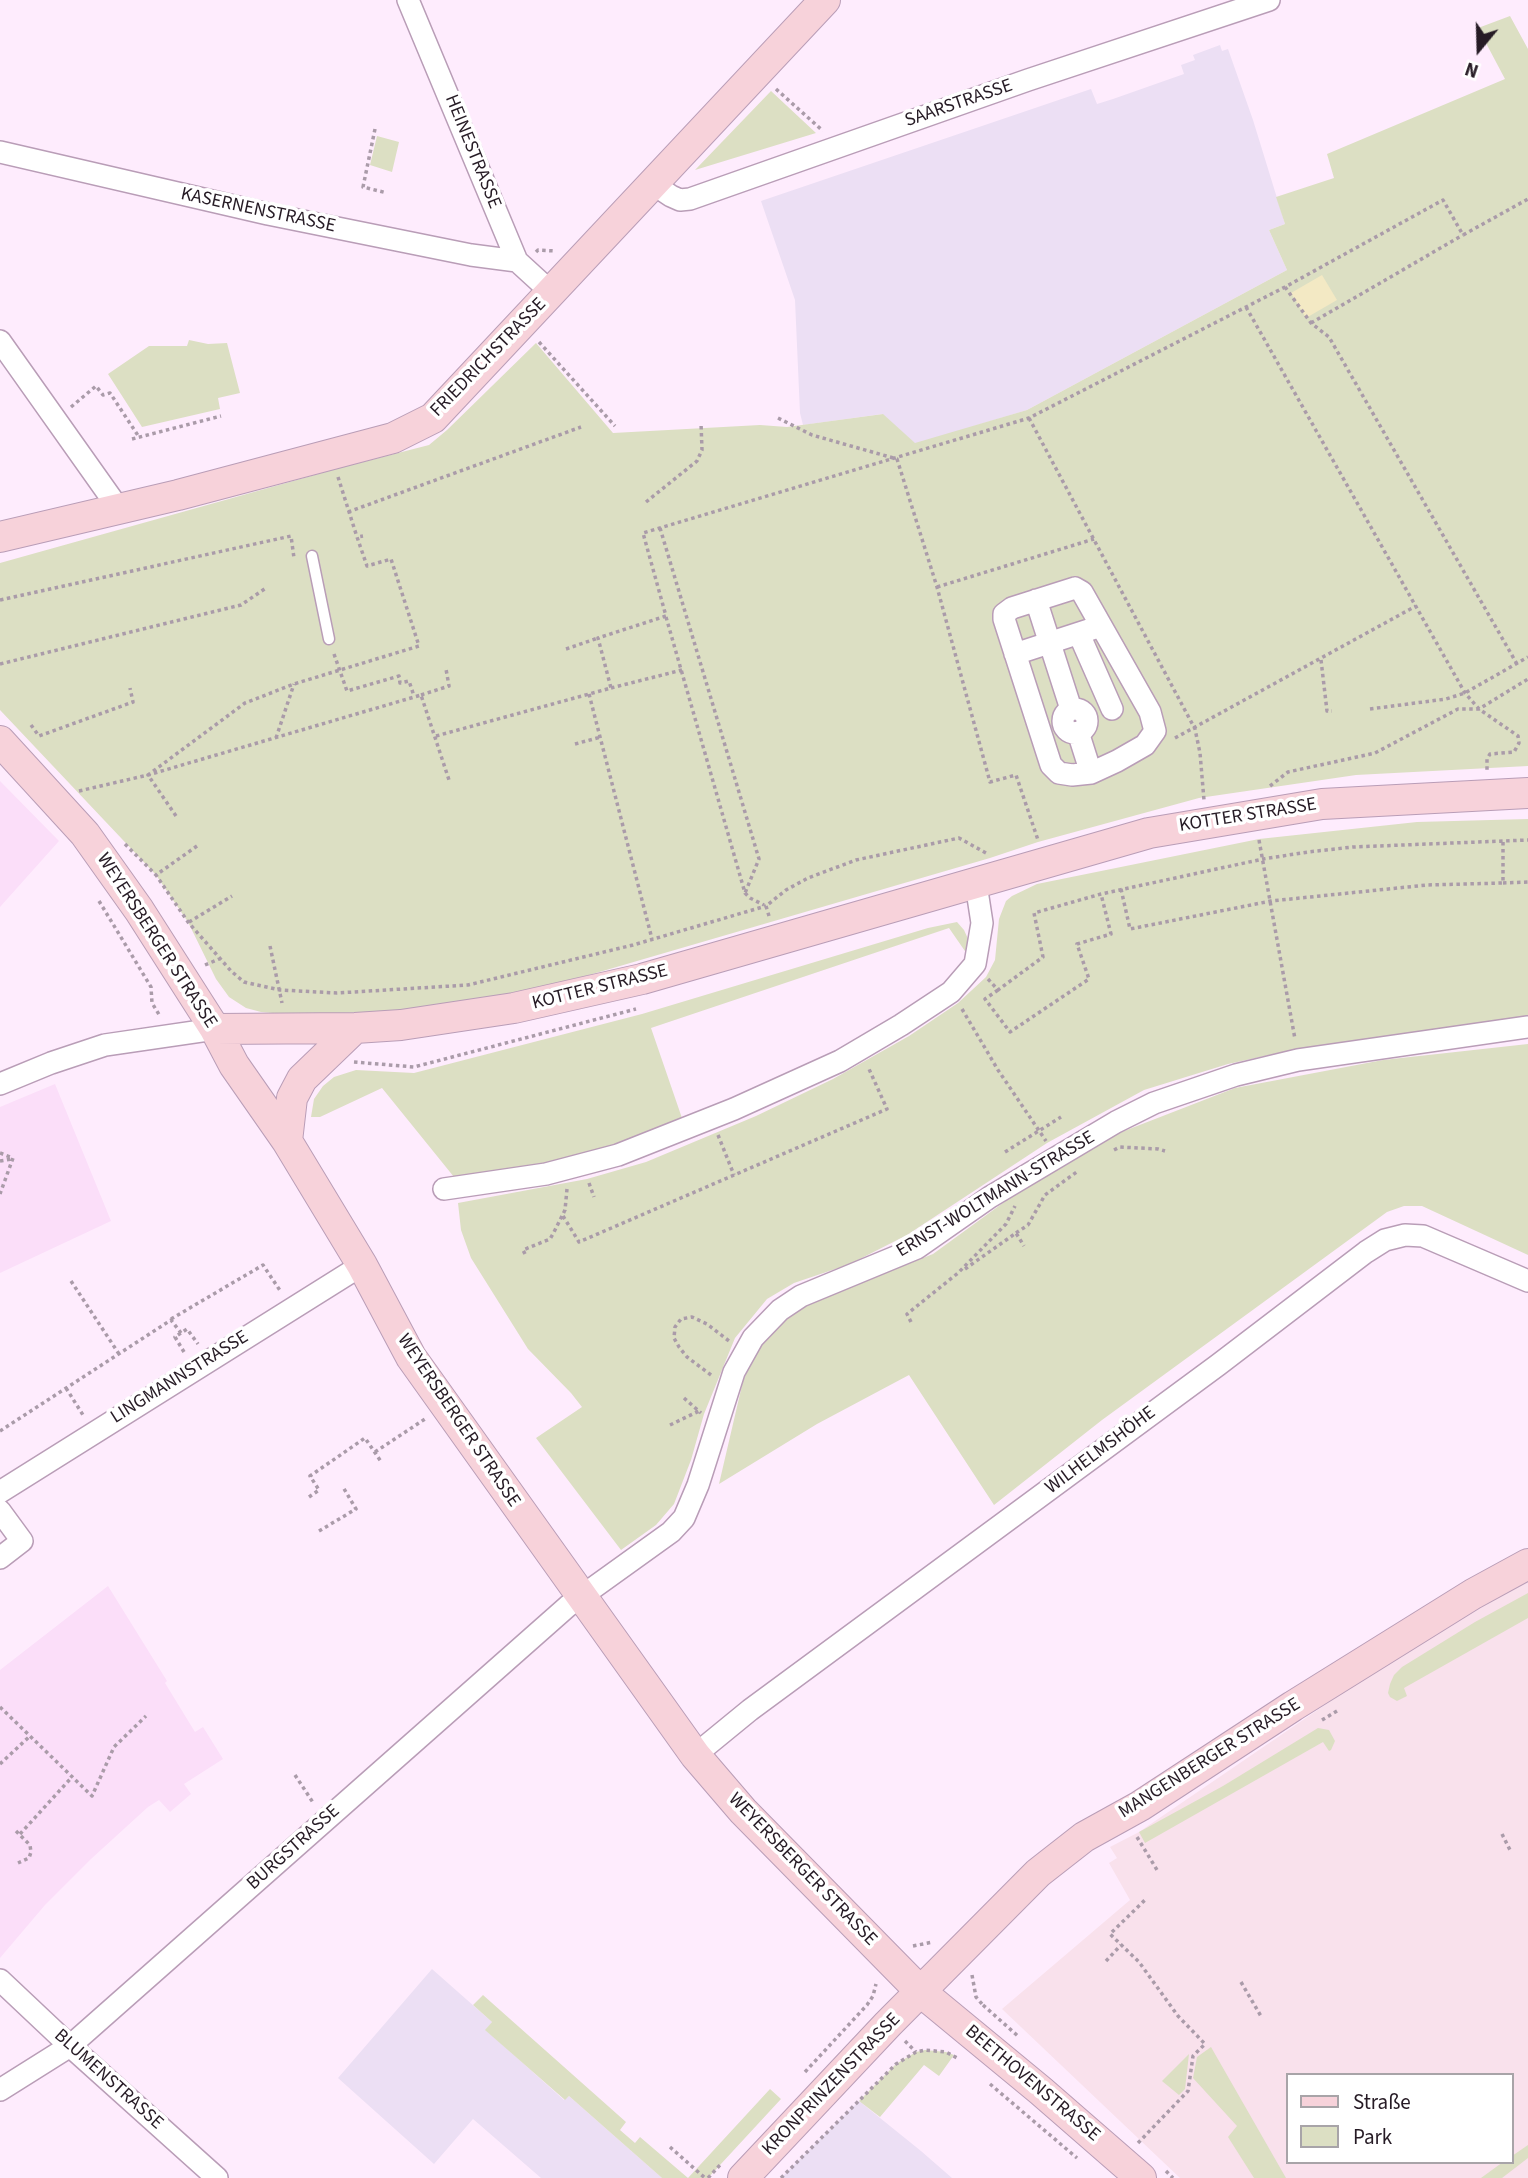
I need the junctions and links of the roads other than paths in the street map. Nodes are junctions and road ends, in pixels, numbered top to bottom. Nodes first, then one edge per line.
1 (408, 0) edge
2 (825, 0) edge
3 (1269, 0) edge
4 (0, 152) edge
5 (653, 184) junction
6 (517, 261) junction
7 (552, 293) junction
8 (0, 341) edge
9 (119, 509) junction
10 (0, 537) edge
11 (312, 556) road end
12 (1036, 600) junction
13 (1101, 626) junction
14 (1079, 634) junction
15 (329, 639) road end
16 (1050, 642) junction
17 (1015, 654) junction
18 (1090, 659) junction
19 (1142, 699) junction
20 (1031, 705) junction
21 (1071, 707) junction
22 (1112, 709) junction
23 (1040, 731) junction
24 (0, 741) edge
25 (1091, 773) junction
26 (1528, 793) edge
27 (983, 871) junction
28 (1528, 1027) edge
29 (355, 1028) junction
30 (215, 1029) junction
31 (0, 1084) edge
32 (287, 1141) junction
33 (444, 1189) dead end
34 (362, 1265) junction
35 (1528, 1281) edge
36 (0, 1492) edge
37 (0, 1511) edge
38 (0, 1558) edge
39 (1528, 1564) edge
40 (581, 1596) junction
41 (695, 1755) junction
42 (0, 1980) edge
43 (921, 1992) junction
44 (70, 2046) junction
45 (0, 2091) edge
46 (1146, 2176) edge
47 (217, 2178) edge
48 (743, 2178) edge

1 - 6 street, HEINESTRASSE
2 - 5 street, FRIEDRICHSTRASSE
3 - 5 street, SAARSTRASSE
4 - 6 street, KASERNENSTRASSE
5 - 7 street, FRIEDRICHSTRASSE
6 - 7 street, HEINESTRASSE
7 - 9 street, FRIEDRICHSTRASSE
8 - 9 street
9 - 10 street, FRIEDRICHSTRASSE
11 - 15 lane
12 - 13 street
12 - 16 street
12 - 17 street
13 - 14 street
13 - 19 street
14 - 16 street
14 - 18 street
16 - 17 street
16 - 21 street
17 - 20 street
18 - 21 street
18 - 22 street
19 - 22 street
19 - 25 street
20 - 21 street
20 - 23 street
21 - 22 street
21 - 23 street
21 - 25 street
23 - 25 street
24 - 30 street, WEYERSBERGER STRASSE
26 - 27 street, KOTTER STRASSE
27 - 29 street, KOTTER STRASSE
27 - 33 street
28 - 40 street, ERNST-WOLTMANN-STRASSE
29 - 30 street, KOTTER STRASSE
29 - 32 street
30 - 31 street
30 - 32 street, WEYERSBERGER STRASSE
32 - 34 street, WEYERSBERGER STRASSE
34 - 36 street, LINGMANNSTRASSE
34 - 40 street, WEYERSBERGER STRASSE
35 - 41 street, WILHELMSHÖHE
37 - 38 street
39 - 43 street, MANGENBERGER STRASSE
40 - 41 street, WEYERSBERGER STRASSE
40 - 44 street, BURGSTRASSE
41 - 43 street, WEYERSBERGER STRASSE
42 - 44 street, BLUMENSTRASSE
43 - 46 street, BEETHOVENSTRASSE
43 - 48 street, KRONPRINZENSTRASSE
44 - 45 street, BURGSTRASSE
44 - 47 street, BLUMENSTRASSE

